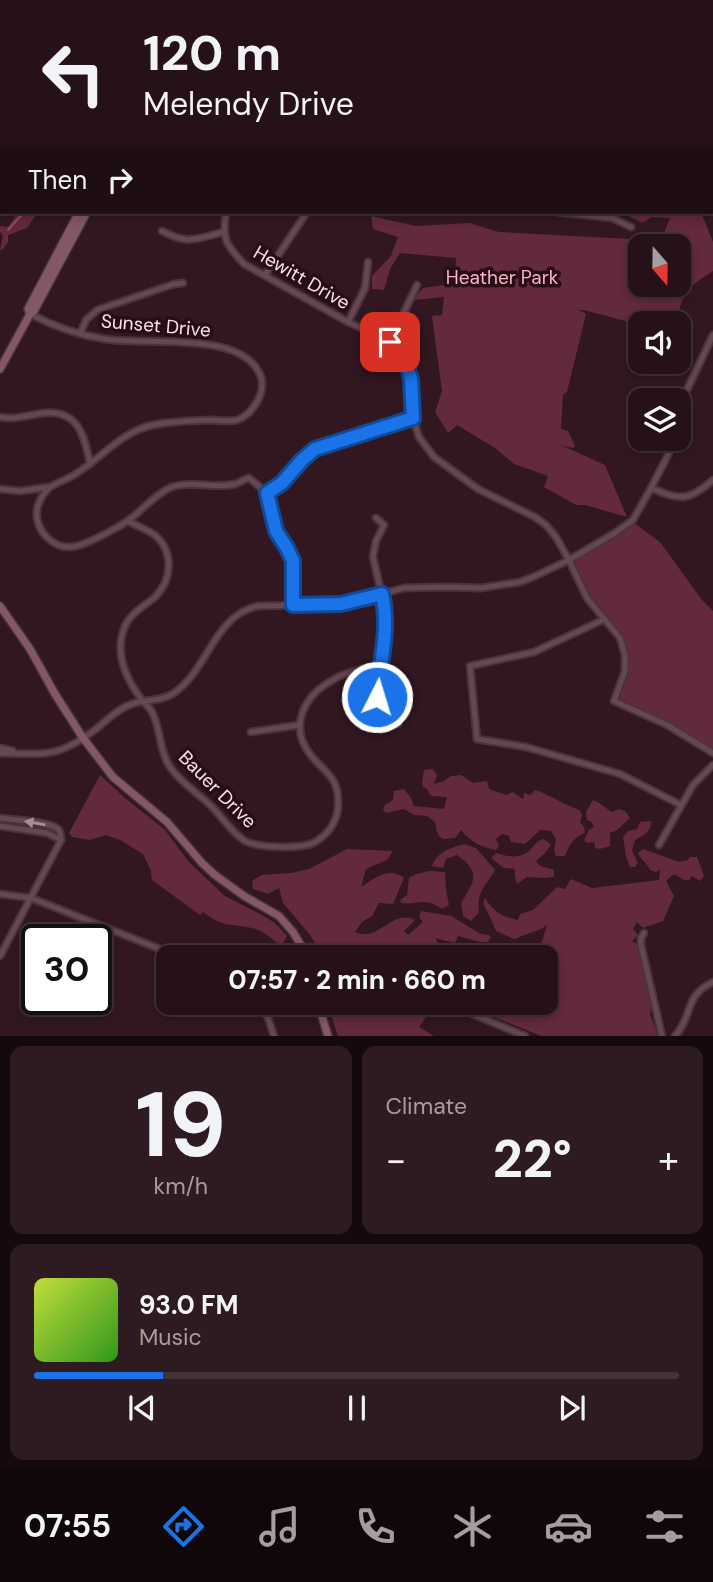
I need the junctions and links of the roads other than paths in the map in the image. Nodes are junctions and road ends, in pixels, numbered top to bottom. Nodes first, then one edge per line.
1 (78, 214) edge
2 (86, 214) edge
3 (226, 214) edge
4 (306, 214) edge
5 (575, 214) edge
6 (631, 227) dead end
7 (162, 231) dead end
8 (223, 232) junction
9 (368, 262) dead end
10 (265, 275) junction
11 (184, 283) dead end
12 (417, 285) dead end
13 (30, 314) junction
14 (348, 321) junction
15 (80, 334) junction
16 (713, 335) edge
17 (390, 342) junction
18 (0, 369) edge
19 (688, 388) edge
20 (0, 417) edge
21 (413, 418) junction
22 (670, 451) edge
23 (90, 464) junction
24 (713, 480) edge
25 (50, 487) junction
26 (651, 488) junction
27 (0, 489) edge
28 (267, 493) junction
29 (376, 518) dead end
30 (128, 522) junction
31 (384, 524) junction
32 (392, 530) dead end
33 (569, 560) junction
34 (382, 594) junction
35 (293, 605) junction
36 (0, 606) edge
37 (605, 619) junction
38 (380, 667) junction
39 (143, 702) junction
40 (398, 724) dead end
41 (299, 725) junction
42 (251, 732) dead end
43 (83, 738) junction
44 (0, 750) edge
45 (713, 753) edge
46 (713, 765) edge
47 (681, 805) junction
48 (0, 818) edge
49 (0, 826) edge
50 (61, 840) junction
51 (659, 845) dead end
52 (0, 894) edge
53 (31, 898) junction
54 (644, 933) dead end
55 (301, 945) edge
56 (156, 947) edge
57 (0, 956) edge
58 (713, 982) edge
59 (266, 1015) edge
60 (322, 1015) edge
61 (475, 1015) edge
62 (274, 1036) edge
63 (328, 1036) edge
64 (525, 1036) edge
65 (662, 1036) edge
66 (675, 1036) edge

1 - 13 main road
2 - 13 main road
3 - 8 street
4 - 10 street
5 - 6 street
7 - 8 street
8 - 10 street, Hewitt Drive
9 - 14 street
10 - 14 street, Hewitt Drive
11 - 15 street
12 - 17 street
13 - 15 street, Sunset Drive
13 - 18 main road
14 - 17 street, Hewitt Drive
15 - 23 street, Sunset Drive
16 - 19 street
17 - 21 street
20 - 23 street
21 - 28 street
21 - 33 street
22 - 26 street
23 - 25 street, Sunset Drive
24 - 26 street
25 - 27 street
25 - 30 street
26 - 33 street
28 - 30 street
28 - 35 street
29 - 31 street
30 - 39 street, Bauer Drive
31 - 32 street
31 - 34 street
33 - 34 street
33 - 37 street
34 - 35 street
34 - 38 street
35 - 39 street
36 - 43 main road
37 - 45 street
37 - 47 street
38 - 40 street
38 - 41 street
39 - 41 street, Bauer Drive
39 - 43 street
41 - 42 street
43 - 44 street
43 - 55 main road
46 - 47 street
47 - 51 street
50 -> 48 street
49 - 50 street
50 - 53 street
52 - 53 street
53 - 56 street
53 - 57 street
54 - 65 street
58 - 66 street
59 - 62 street
60 - 63 main road
61 - 64 street

